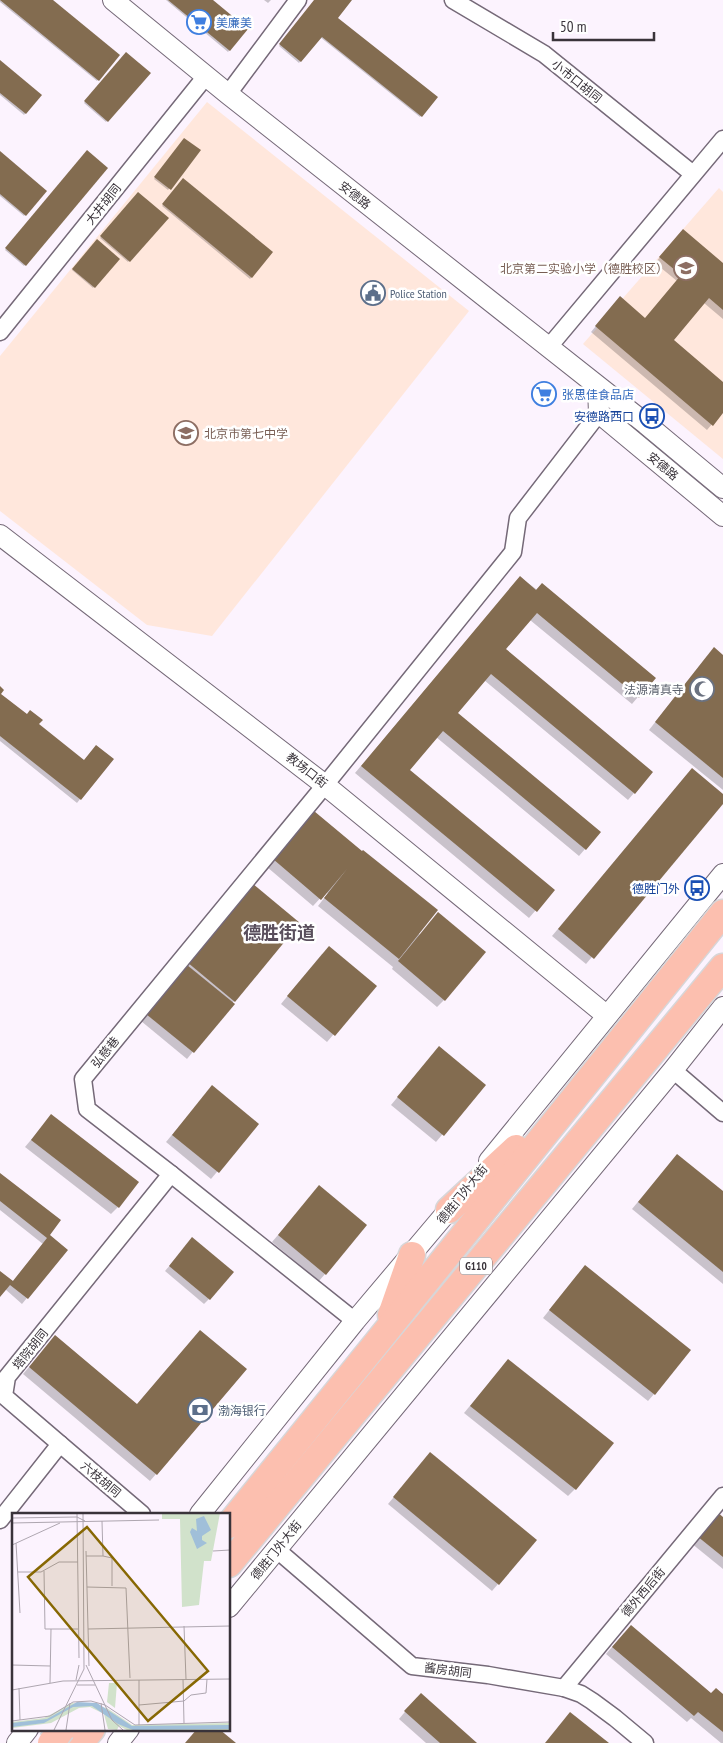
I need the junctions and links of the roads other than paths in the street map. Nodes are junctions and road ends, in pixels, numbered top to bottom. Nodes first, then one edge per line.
1 (113, 0) edge
2 (298, 0) edge
3 (453, 0) edge
4 (206, 76) junction
5 (228, 94) junction
6 (723, 139) edge
7 (693, 174) junction
8 (0, 332) edge
9 (548, 348) junction
10 (598, 388) junction
11 (599, 414) junction
12 (723, 488) edge
13 (723, 516) edge
14 (0, 535) edge
15 (325, 784) junction
16 (723, 874) edge
17 (723, 913) edge
18 (723, 967) edge
19 (723, 1006) edge
20 (606, 1016) junction
21 (673, 1070) junction
22 (580, 1088) junction
23 (723, 1113) edge
24 (172, 1174) junction
25 (449, 1210) junction
26 (412, 1255) junction
27 (354, 1321) junction
28 (384, 1335) junction
29 (60, 1444) junction
30 (723, 1496) edge
31 (141, 1513) edge
32 (201, 1513) edge
33 (0, 1520) edge
34 (230, 1524) edge
35 (276, 1549) junction
36 (230, 1563) edge
37 (230, 1606) edge
38 (564, 1688) junction
39 (27, 1730) edge
40 (59, 1730) edge
41 (61, 1730) edge
42 (91, 1730) edge
43 (128, 1730) edge
44 (17, 1743) edge
45 (50, 1743) edge
46 (75, 1743) edge
47 (80, 1743) edge
48 (118, 1743) edge
49 (645, 1743) edge

1 - 4 street, 安德路
2 - 5 street
3 - 7 street, 小市口胡同
4 - 5 street, 安德路
4 - 8 street, 大井胡同
5 - 9 street, 安德路
6 - 7 street
7 - 9 street
9 - 10 street, 安德路
10 - 11 street
10 - 12 street, 安德路
11 - 13 street, 安德路
11 - 15 street, 弘慈巷
14 - 15 street, 教场口街
15 - 20 street, 教场口街
15 - 24 street, 弘慈巷
16 - 20 street, 德胜门外大街
17 - 22 highway, G110
18 - 36 highway, G110
19 - 21 street, 德胜门外大街
20 - 25 street, 德胜门外大街
21 - 23 street
21 - 35 street, 德胜门外大街
22 - 25 highway
22 - 28 highway, G110
24 - 27 street, 弘慈巷
24 - 29 street, 塔院胡同
25 - 26 street, 德胜门外大街
26 - 27 street, 德胜门外大街
26 - 28 highway
27 - 32 street, 德胜门外大街
28 - 34 highway, G110
29 - 31 street, 六枝胡同
29 - 33 street
30 - 38 street, 德外西后街
35 - 37 street, 德胜门外大街
35 - 38 street, 酱房胡同
38 - 49 street, 酱房胡同
39 - 44 street
40 - 45 highway, bridge
41 - 46 street
42 - 47 highway
43 - 48 street

